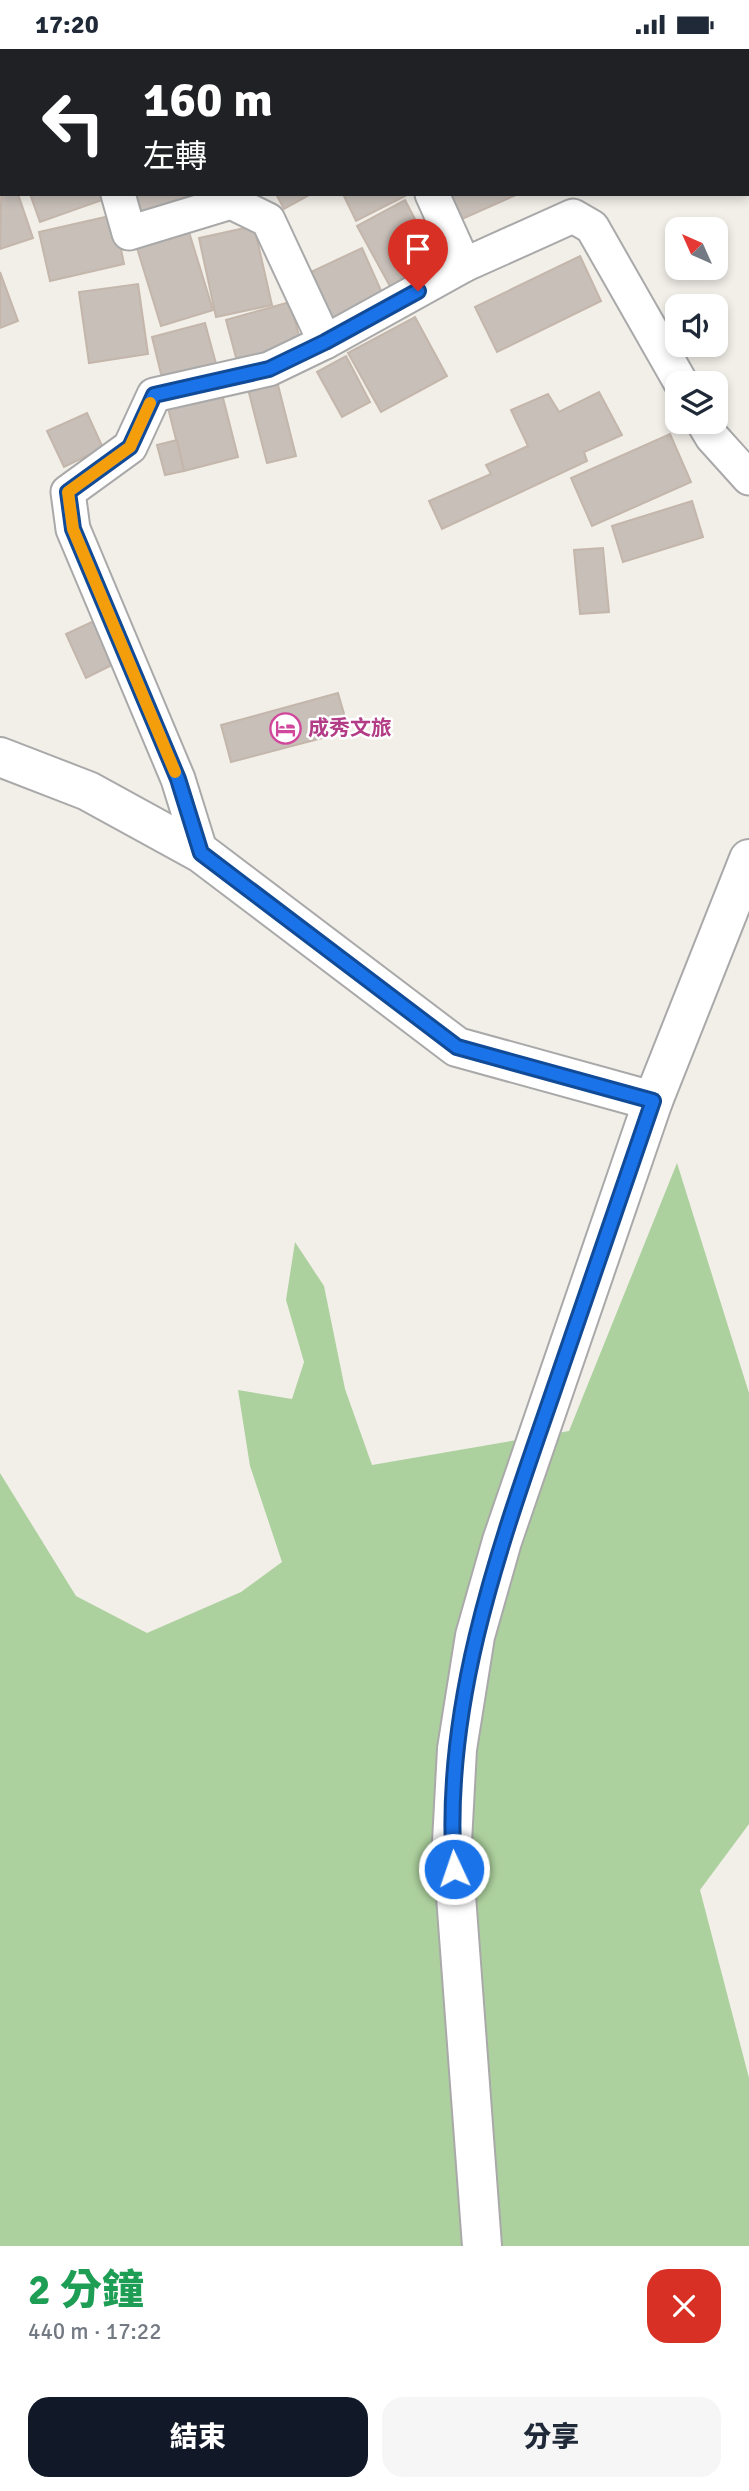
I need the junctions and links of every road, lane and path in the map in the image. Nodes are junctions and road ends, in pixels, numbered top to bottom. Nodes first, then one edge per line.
1 (119, 196) edge
2 (433, 196) edge
3 (228, 198) edge
4 (464, 265) junction
5 (325, 342) junction
6 (674, 371) edge
7 (710, 434) edge
8 (749, 478) edge
9 (0, 757) edge
10 (201, 853) junction
11 (749, 859) edge
12 (653, 1101) junction
13 (482, 2246) edge

1 - 3 street
2 - 4 street
3 - 5 street
4 - 5 street
4 - 6 street
5 - 10 street
7 - 8 street
9 - 10 street
10 - 12 street
11 - 12 street
12 - 13 street

